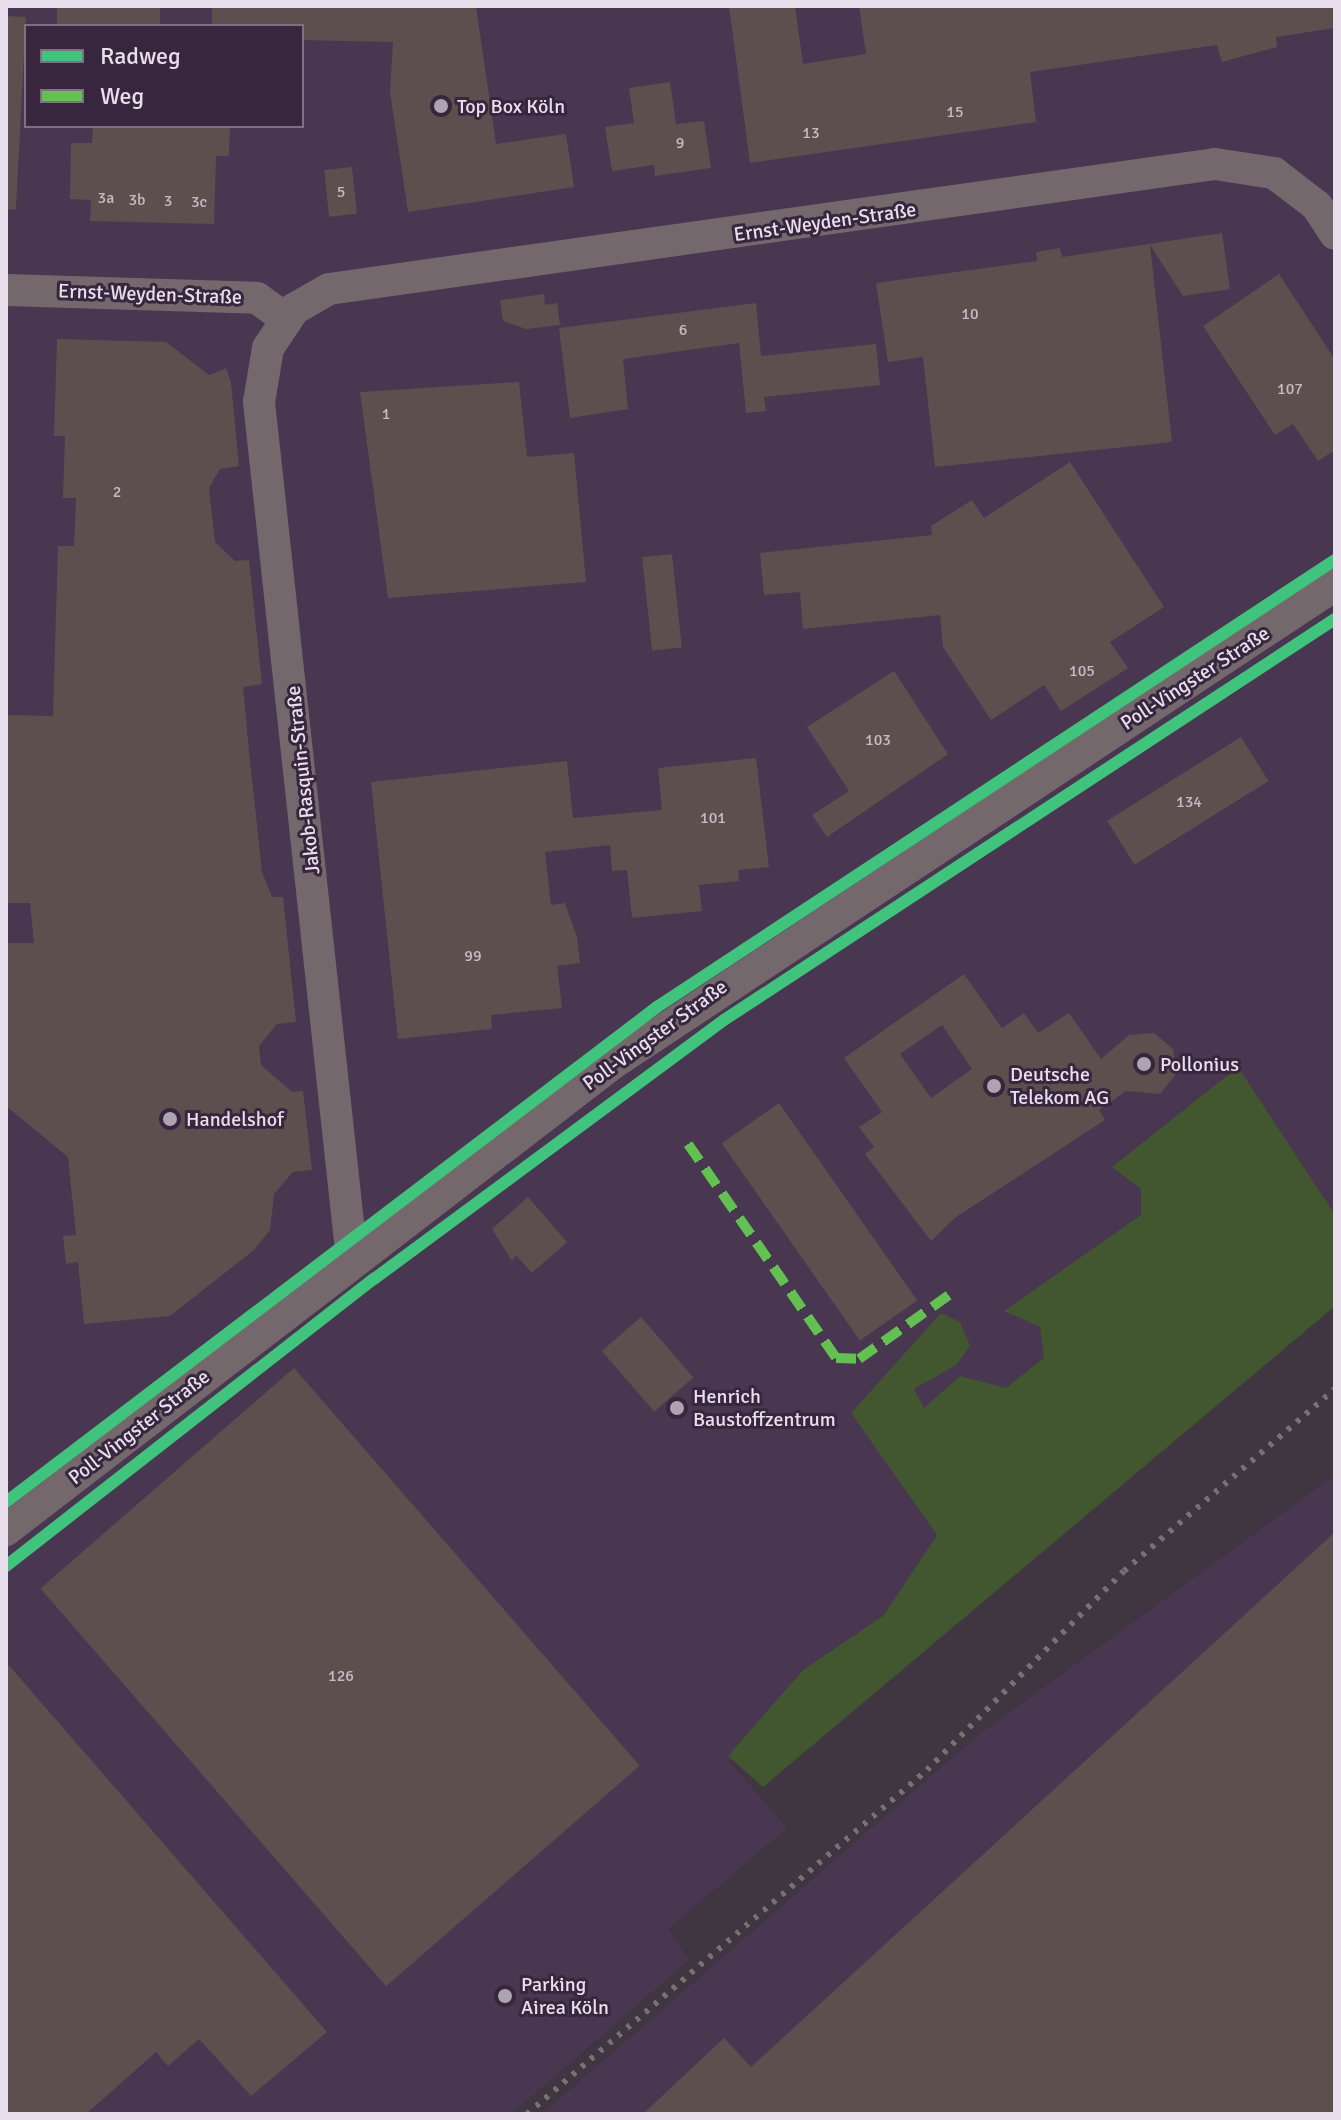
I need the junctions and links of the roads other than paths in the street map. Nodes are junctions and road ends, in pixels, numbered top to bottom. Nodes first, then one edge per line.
1 (1335, 234) edge
2 (6, 290) edge
3 (290, 314) junction
4 (1335, 585) edge
5 (363, 1255) junction
6 (6, 1530) edge

1 - 3 street, Ernst-Weyden-Straße
2 - 3 street, Ernst-Weyden-Straße
3 - 5 street, Jakob-Rasquin-Straße
4 - 5 street, Poll-Vingster Straße
5 - 6 street, Poll-Vingster Straße

